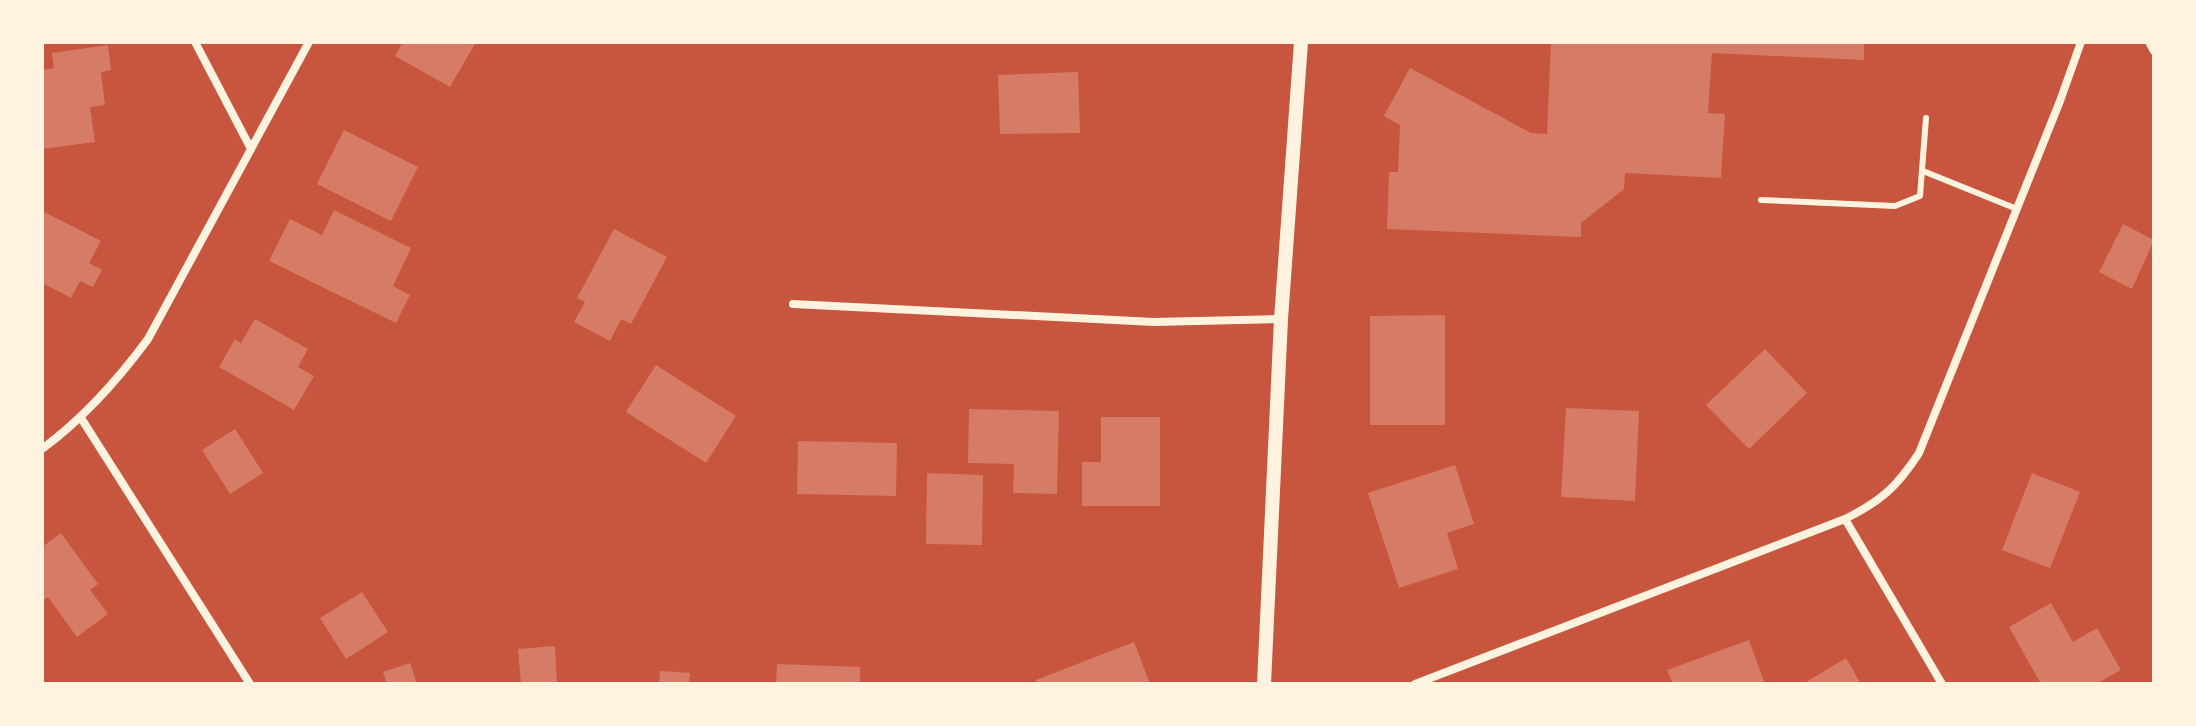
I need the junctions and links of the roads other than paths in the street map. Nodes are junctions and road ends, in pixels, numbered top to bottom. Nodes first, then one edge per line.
1 (195, 42) edge
2 (309, 42) edge
3 (1301, 42) edge
4 (2081, 42) edge
5 (2149, 42) edge
6 (2154, 51) edge
7 (1926, 118) dead end
8 (251, 149) junction
9 (1923, 171) junction
10 (1761, 200) dead end
11 (2017, 209) junction
12 (793, 304) dead end
13 (1281, 319) junction
14 (81, 418) junction
15 (42, 449) edge
16 (1845, 519) junction
17 (250, 684) edge
18 (1264, 684) edge
19 (1415, 684) edge
20 (1942, 684) edge

1 - 8 street
2 - 8 street
3 - 13 street
4 - 11 street
5 - 6 street
7 - 9 lane
8 - 14 street
9 - 10 lane
9 - 11 lane
11 - 16 street
12 - 13 street
13 - 18 street
14 - 15 street
14 - 17 street
16 - 19 street
16 - 20 street

